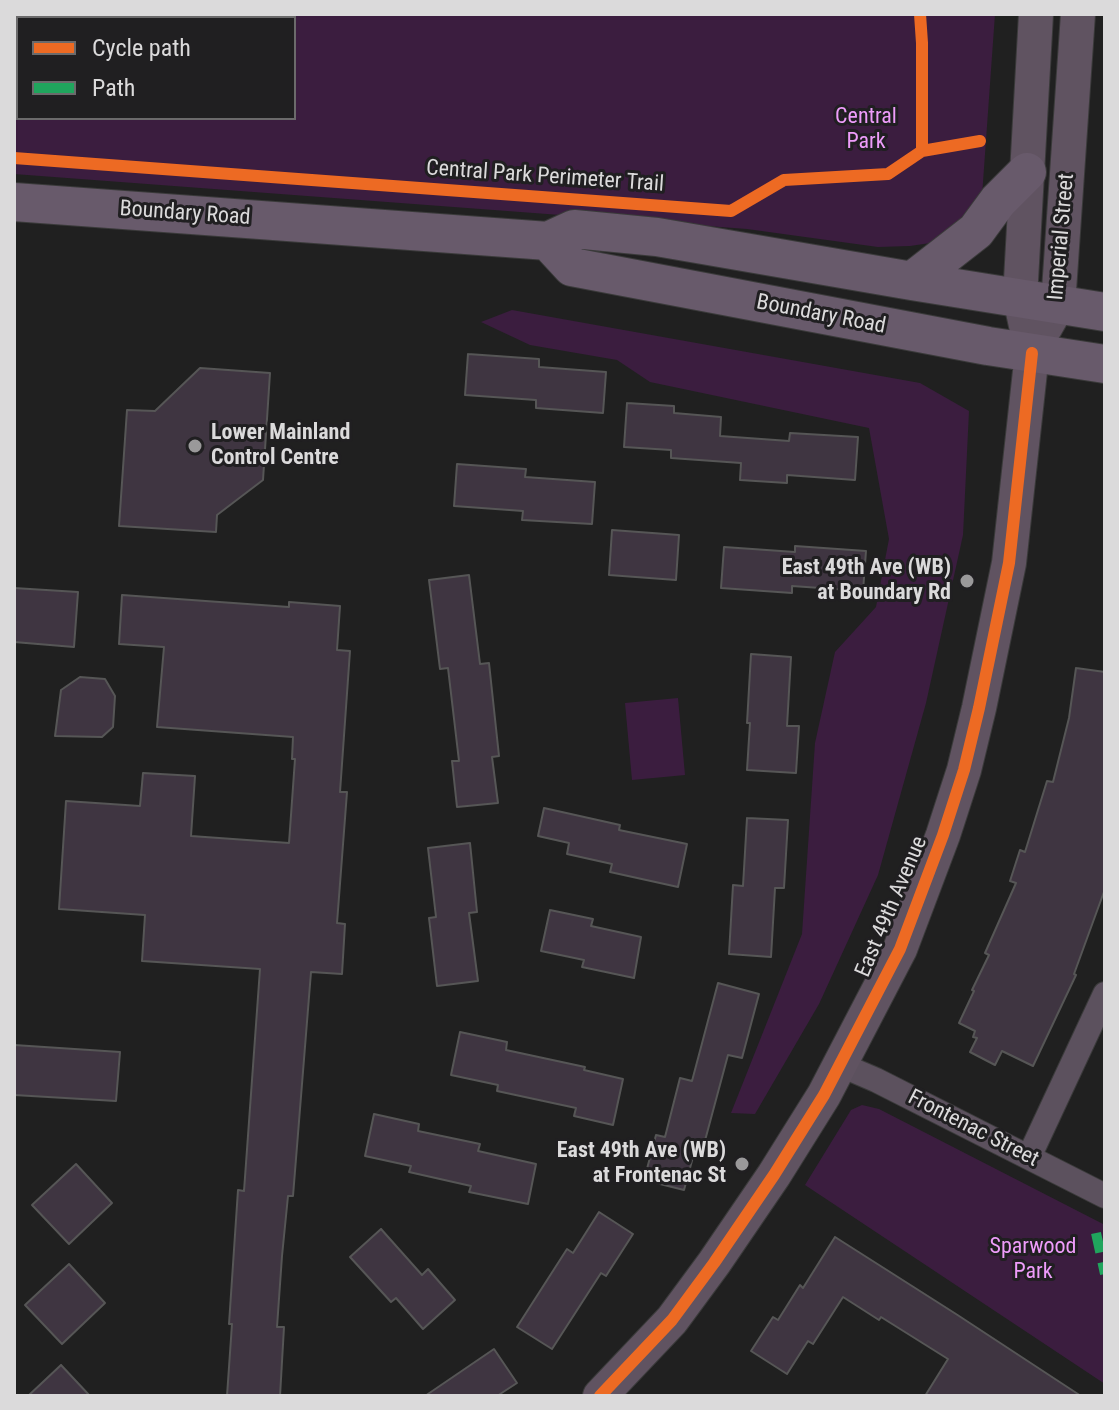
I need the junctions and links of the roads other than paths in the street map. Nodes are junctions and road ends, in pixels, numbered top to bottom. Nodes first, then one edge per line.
1 (1036, 14) edge
2 (1078, 14) edge
3 (1027, 172) junction
4 (14, 202) edge
5 (548, 241) junction
6 (912, 281) junction
7 (1020, 298) junction
8 (1058, 305) junction
9 (1105, 312) edge
10 (1032, 353) junction
11 (1105, 364) edge
12 (1105, 995) edge
13 (841, 1065) junction
14 (1029, 1157) junction
15 (1105, 1196) edge
16 (600, 1396) edge

1 - 3 street, Imperial Street
2 - 8 street, Imperial Street
3 - 6 main road
3 - 7 street, Imperial Street
4 - 5 main road, Boundary Road
5 - 6 main road, Boundary Road
5 - 10 main road, Boundary Road
6 - 7 main road, Boundary Road
7 - 8 main road, Boundary Road
7 - 10 street, Imperial Street
8 - 9 main road, Boundary Road
8 - 10 street, Imperial Street
10 - 11 main road, Boundary Road
10 - 13 street, East 49th Avenue
12 - 14 street
13 - 14 street, Frontenac Street
13 - 16 street, East 49th Avenue
14 - 15 street, Frontenac Street

